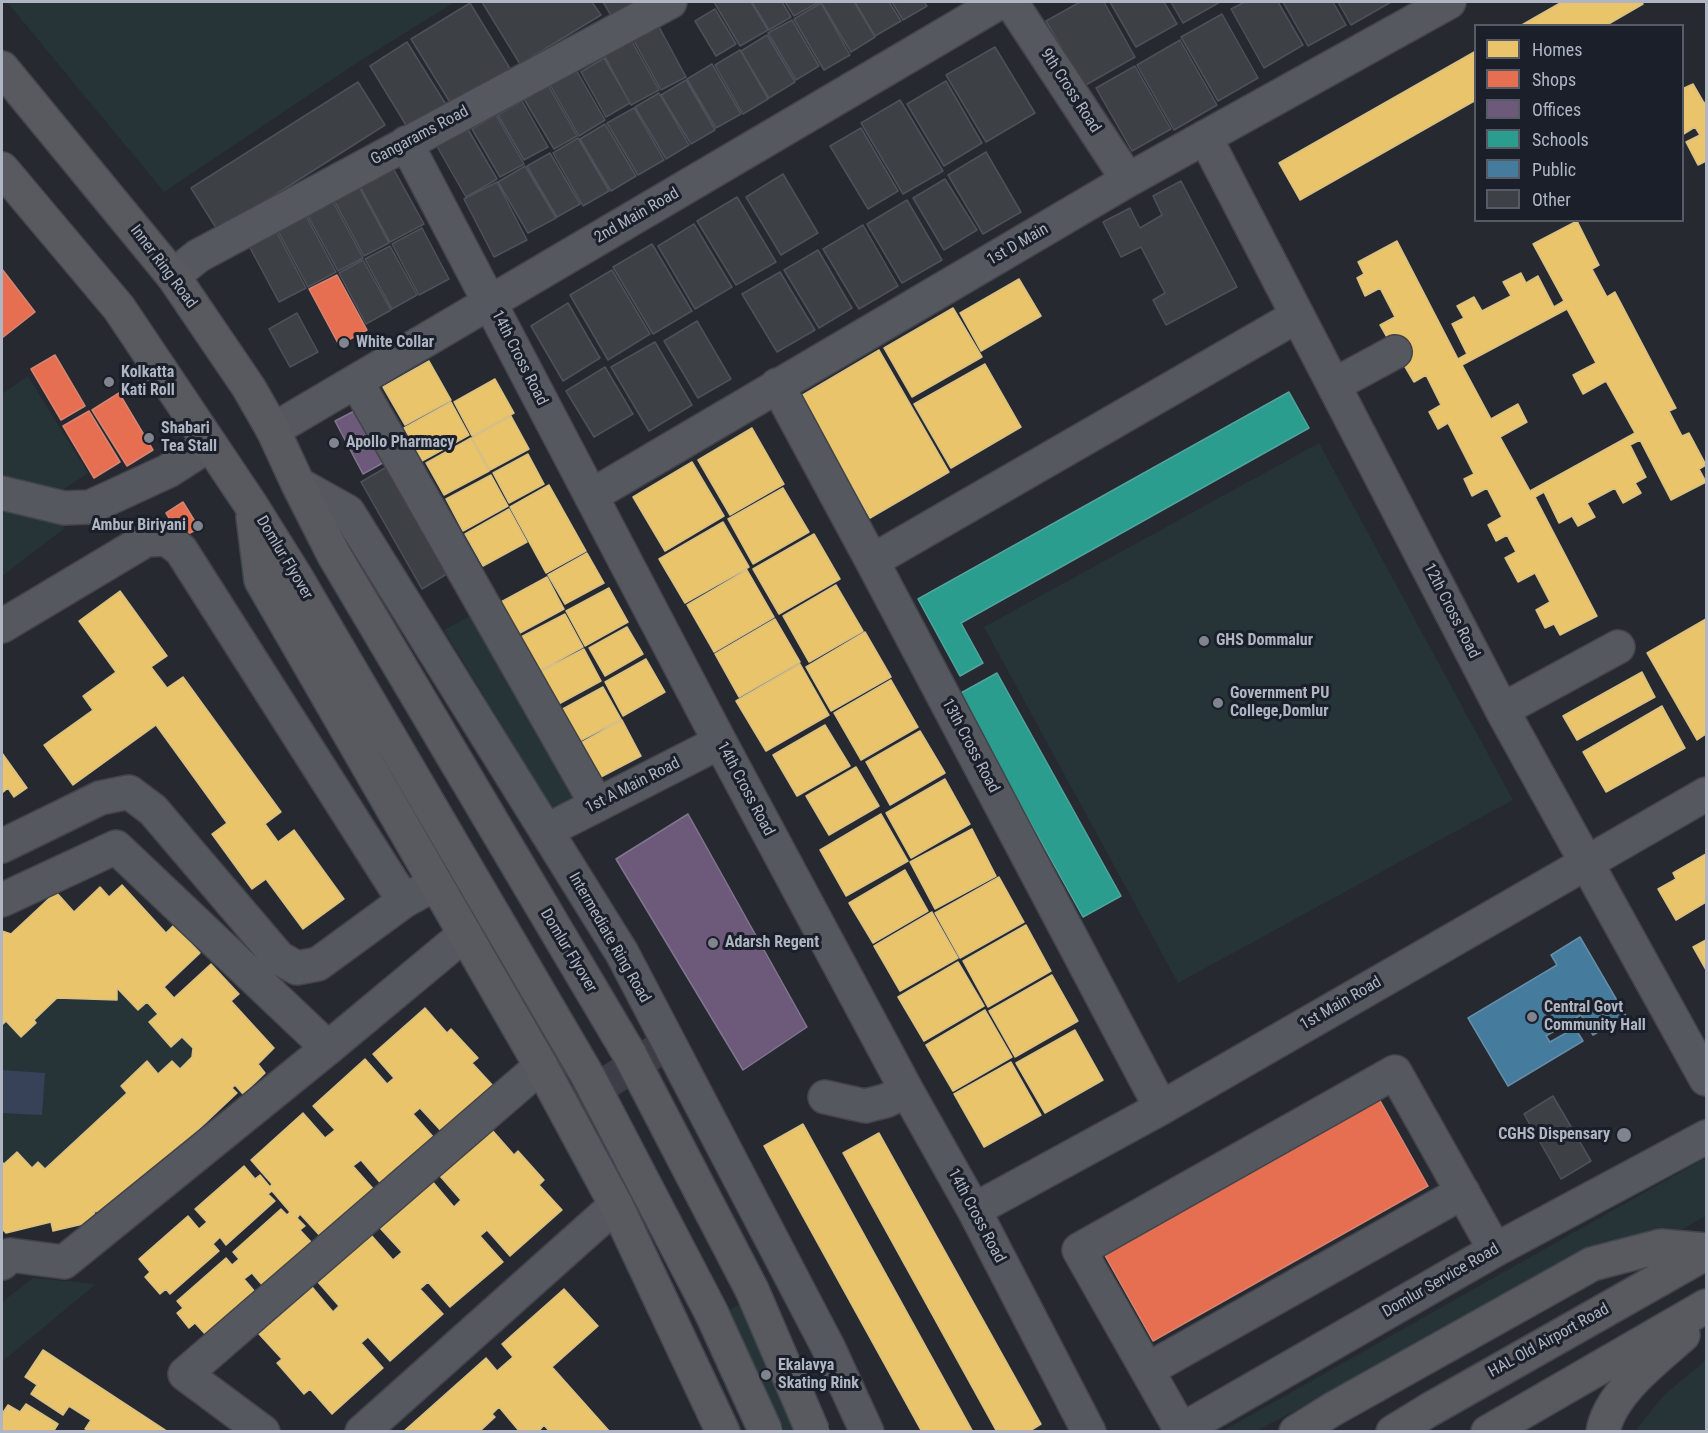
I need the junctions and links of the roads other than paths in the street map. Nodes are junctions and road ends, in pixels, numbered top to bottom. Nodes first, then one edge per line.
1 (670, 2) edge
2 (1000, 2) edge
3 (1011, 2) edge
4 (1449, 2) edge
5 (2, 68) edge
6 (1205, 137) junction
7 (406, 143) junction
8 (2, 169) edge
9 (1128, 180) junction
10 (173, 276) junction
11 (490, 302) junction
12 (1297, 316) junction
13 (1395, 352) dead end
14 (356, 381) junction
15 (777, 385) junction
16 (1334, 385) junction
17 (273, 430) junction
18 (210, 444) junction
19 (298, 484) junction
20 (2, 493) edge
21 (591, 496) junction
22 (251, 505) junction
23 (872, 561) junction
24 (2, 626) edge
25 (1618, 647) dead end
26 (1502, 710) junction
27 (720, 742) junction
28 (1707, 794) edge
29 (597, 805) junction
30 (546, 831) junction
31 (2, 846) edge
32 (1587, 863) junction
33 (435, 883) junction
34 (2, 900) edge
35 (404, 901) junction
36 (465, 934) junction
37 (328, 1048) junction
38 (541, 1066) junction
39 (1707, 1079) edge
40 (907, 1091) junction
41 (825, 1097) dead end
42 (1161, 1108) junction
43 (1707, 1137) edge
44 (1462, 1192) junction
45 (616, 1205) junction
46 (974, 1210) junction
47 (1495, 1250) junction
48 (1707, 1251) edge
49 (2, 1263) edge
50 (1707, 1306) edge
51 (1707, 1313) edge
52 (1147, 1370) junction
53 (262, 1431) edge
54 (362, 1431) edge
55 (723, 1431) edge
56 (766, 1431) edge
57 (813, 1431) edge
58 (867, 1431) edge
59 (1089, 1431) edge
60 (1179, 1431) edge
61 (1296, 1431) edge
62 (1393, 1431) edge
63 (1488, 1431) edge
64 (1603, 1431) edge

1 - 7 street, Gangarams Road
2 - 11 street, 2nd Main Road
3 - 9 street, 9th Cross Road
4 - 6 street, 1st D Main
5 - 10 main road, Inner Ring Road
6 - 9 street, 1st D Main
6 - 12 street, 12th Cross Road
7 - 10 street, Gangarams Road
7 - 11 street, 14th Cross Road
8 - 18 main road
9 - 15 street, 1st D Main
10 - 17 main road, Inner Ring Road
11 - 14 street, 2nd Main Road
11 - 21 street, 14th Cross Road
12 - 16 street, 12th Cross Road
12 - 23 street
13 - 16 street
14 - 17 street, 2nd Main Road
14 - 29 street
15 - 21 street, 1st D Main
15 - 23 street, 13th Cross Road
16 - 26 street, 12th Cross Road
17 - 19 main road, Inner Ring Road
18 - 20 street
18 - 22 main road
19 - 30 street, Intermediate Ring Road
19 - 57 main road, Domlur Flyover, bridge
21 - 27 street, 14th Cross Road
22 - 33 main road
22 - 56 main road, Domlur Flyover, bridge
23 - 42 street, 13th Cross Road
24 - 35 street
25 - 26 street
26 - 32 street, 12th Cross Road
27 - 29 street, 1st A Main Road
27 - 40 street, 14th Cross Road
28 - 32 street, 1st Main Road
29 - 30 street, 1st A Main Road
30 - 58 street, Intermediate Ring Road
31 - 35 street
32 - 39 street, 12th Cross Road
32 - 42 street, 1st Main Road
33 - 35 street
33 - 36 main road
34 - 37 street
36 - 37 street
36 - 38 main road
37 - 49 street
38 - 45 main road
38 - 53 street
40 - 41 street
40 - 46 street, 14th Cross Road
42 - 46 street, 1st Main Road
43 - 47 street, Domlur Service Road
44 - 47 street
44 - 52 street
44 - 52 street
45 - 54 street
45 - 55 main road
46 - 59 street, 14th Cross Road
47 - 60 street, Domlur Service Road
48 - 61 main road
48 - 62 main road, HAL Old Airport Road
50 - 63 main road
51 - 64 main road
52 - 60 street

